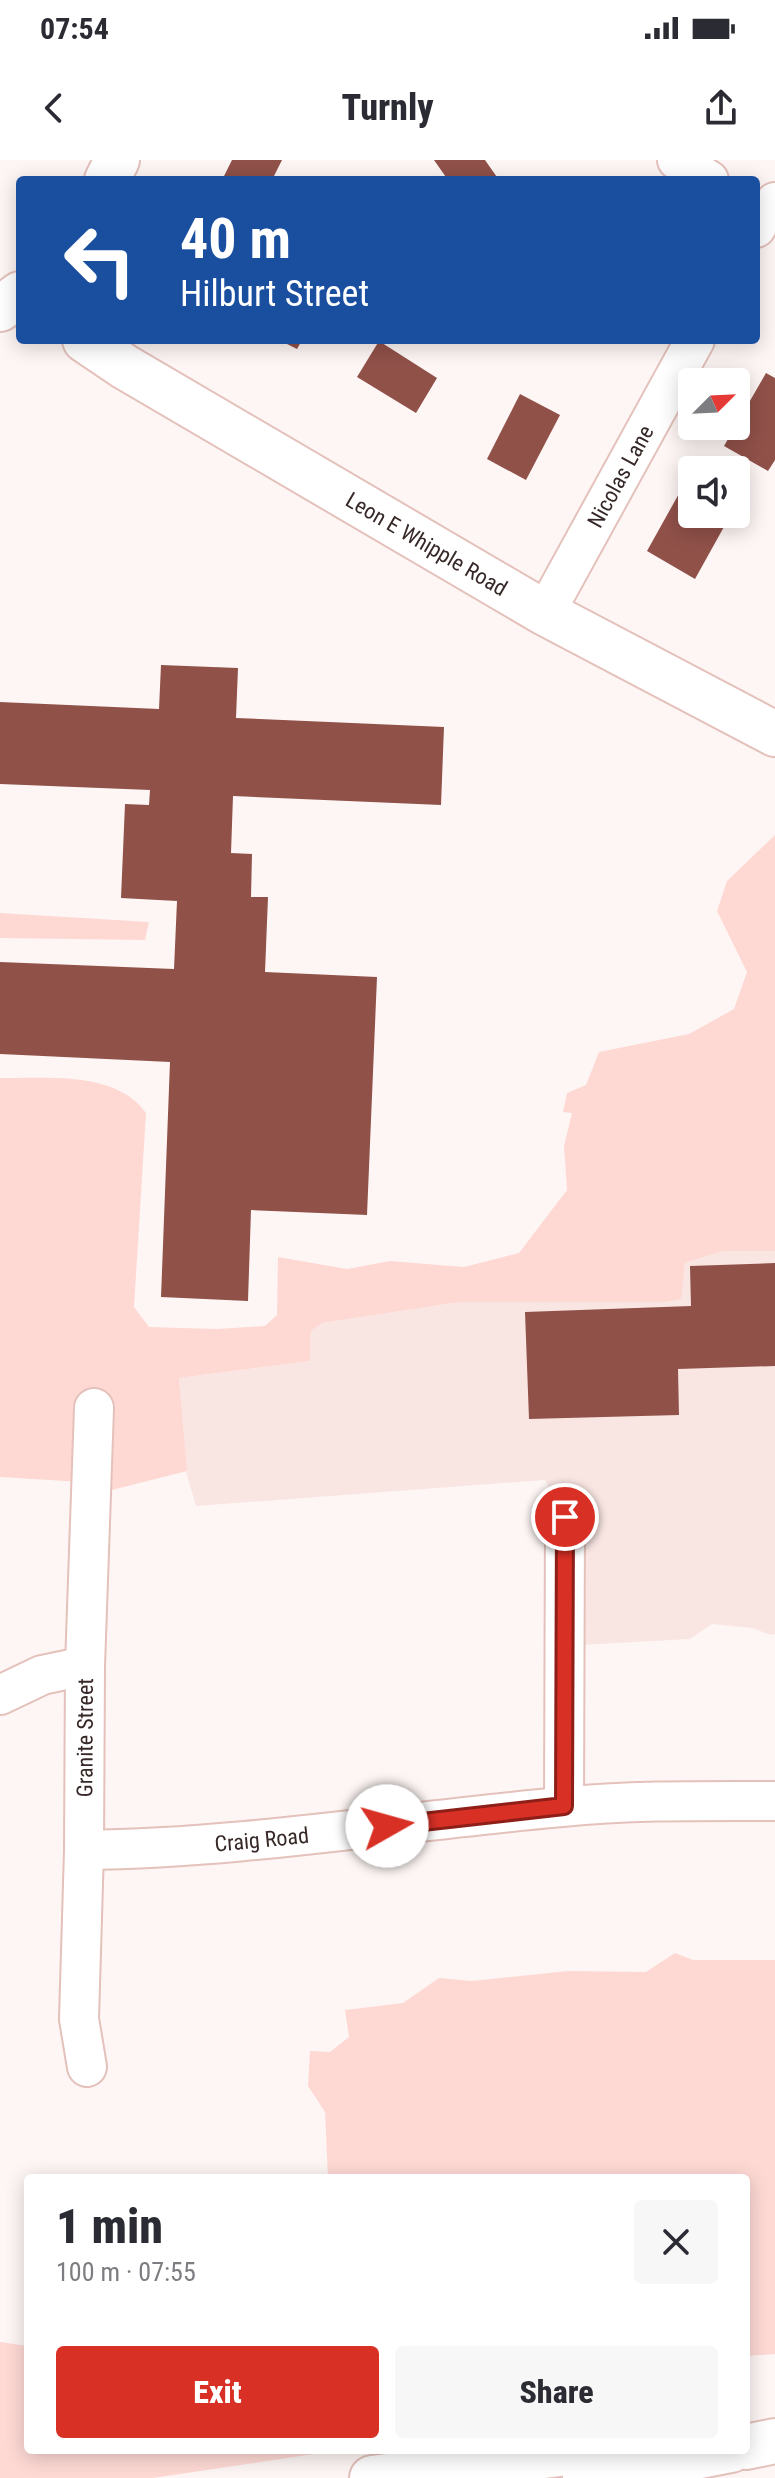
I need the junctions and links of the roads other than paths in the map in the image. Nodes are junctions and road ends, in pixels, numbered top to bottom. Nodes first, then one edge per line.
1 (677, 160) edge
2 (703, 176) edge
3 (91, 344) edge
4 (693, 344) edge
5 (545, 613) junction
6 (775, 734) edge
7 (94, 1408) dead end
8 (565, 1517) dead end
9 (85, 1666) junction
10 (0, 1695) edge
11 (775, 1801) edge
12 (564, 1806) junction
13 (84, 1850) junction
14 (87, 2067) dead end
15 (775, 2428) edge
16 (750, 2431) edge
17 (775, 2441) edge
18 (750, 2446) edge
19 (559, 2454) edge
20 (710, 2454) edge
21 (372, 2478) edge
22 (585, 2478) edge

1 - 2 street
3 - 5 main road, Leon E Whipple Road
4 - 5 street, Nicolas Lane
5 - 6 main road, Leon E Whipple Road
7 - 9 street, Granite Street
8 - 12 street
9 - 10 street
9 - 13 street, Granite Street
11 - 12 street, Craig Road
12 - 13 street, Craig Road
13 - 14 street, Granite Street
15 - 16 main road
17 - 18 main road
19 - 21 main road
20 - 22 main road

